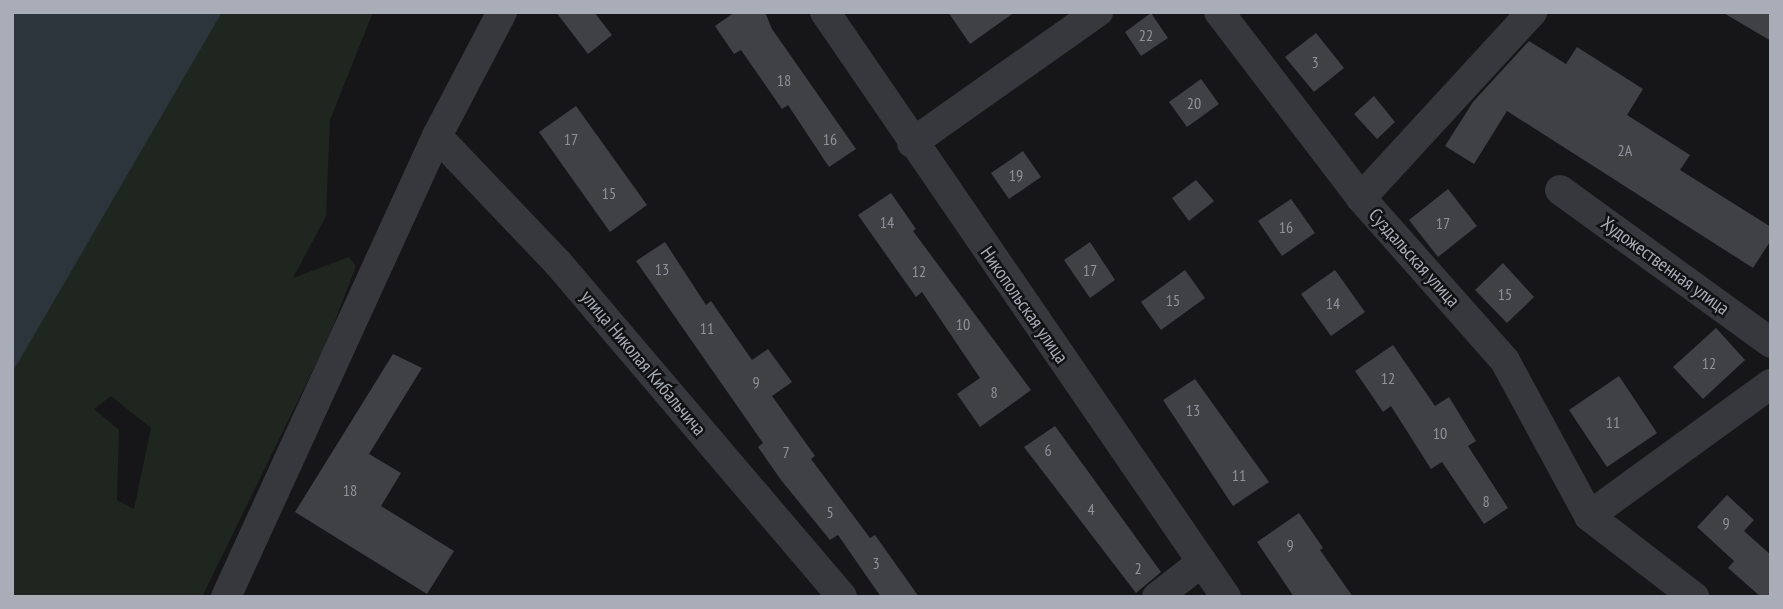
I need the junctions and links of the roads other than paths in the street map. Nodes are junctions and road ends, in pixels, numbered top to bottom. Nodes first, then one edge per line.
1 (502, 12) edge
2 (825, 12) edge
3 (1098, 12) edge
4 (1219, 12) edge
5 (1532, 12) edge
6 (437, 136) junction
7 (912, 143) junction
8 (1560, 190) dead end
9 (1360, 198) junction
10 (1771, 343) edge
11 (1771, 384) edge
12 (1588, 516) junction
13 (1202, 562) junction
14 (226, 597) edge
15 (842, 597) edge
16 (1157, 597) edge
17 (1226, 597) edge
18 (1694, 597) edge

1 - 6 street
2 - 7 street, Никопольская улица
3 - 7 street
4 - 9 street, Суздальская улица
5 - 9 street
6 - 14 street
6 - 15 street, улица Николая Кибальчича
7 - 13 street, Никопольская улица
8 - 10 street, Художественная улица
9 - 12 street, Суздальская улица
11 - 12 street
12 - 18 street
13 - 16 street
13 - 17 street, Никопольская улица

